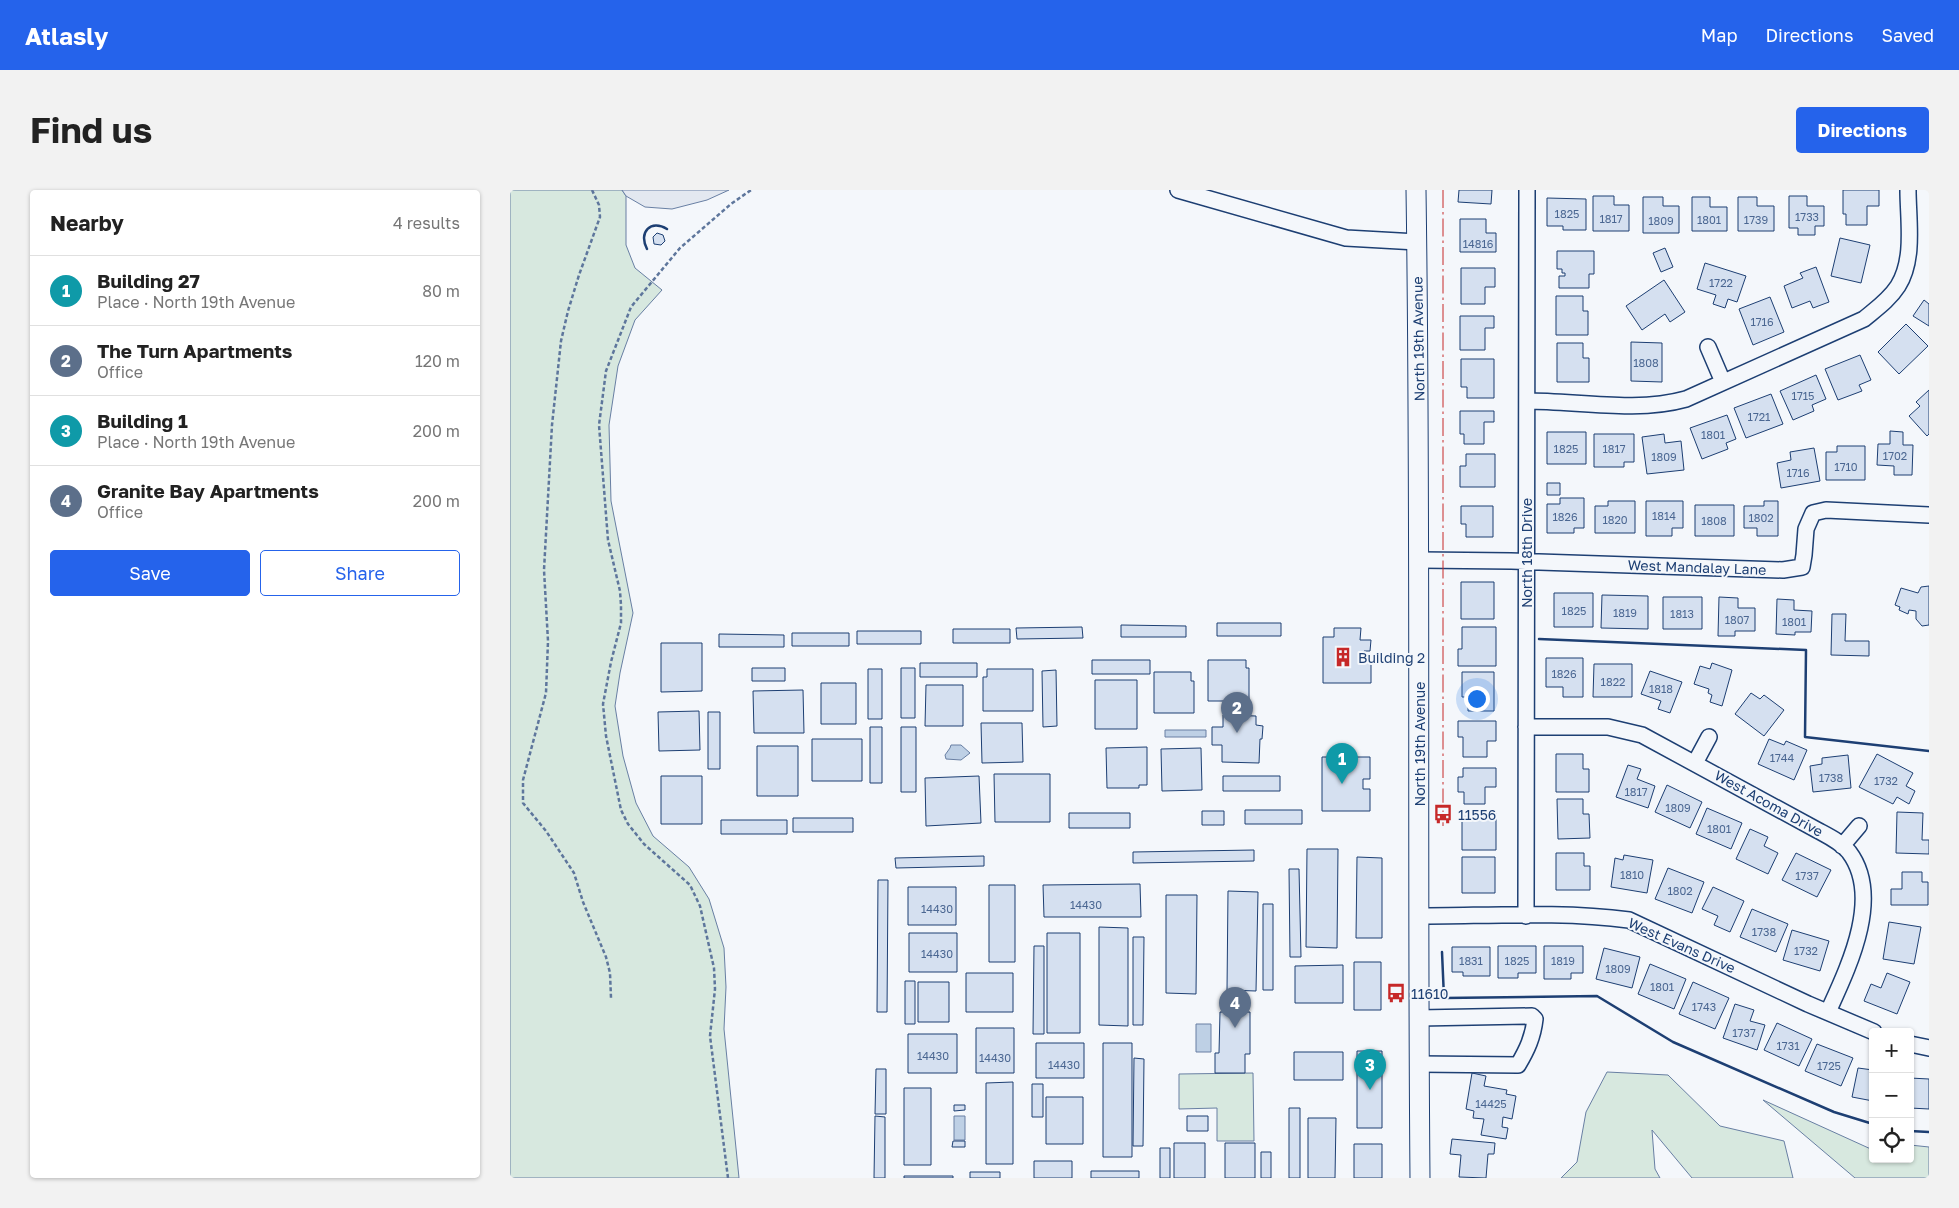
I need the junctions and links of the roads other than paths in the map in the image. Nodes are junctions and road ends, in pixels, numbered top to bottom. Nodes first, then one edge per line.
1 (1178, 190) edge
2 (1416, 190) edge
3 (1527, 190) edge
4 (1908, 190) edge
5 (1417, 242) junction
6 (1708, 347) dead end
7 (1723, 382) junction
8 (1527, 402) junction
9 (1929, 516) edge
10 (1420, 560) junction
11 (1526, 561) junction
12 (1526, 727) junction
13 (1709, 738) dead end
14 (1695, 763) junction
15 (1859, 826) dead end
16 (1842, 846) junction
17 (1418, 916) junction
18 (1526, 916) junction
19 (1828, 1012) junction
20 (1419, 1018) junction
21 (1869, 1030) edge
22 (1914, 1045) edge
23 (1929, 1048) edge
24 (1419, 1064) junction
25 (1420, 1178) edge

1 - 5 street
2 - 5 main road, North 19th Avenue
3 - 8 street, North 18th Drive
4 - 7 street
5 - 10 main road, North 19th Avenue
6 - 7 street
7 - 8 street
8 - 11 street, North 18th Drive
9 - 11 street, West Mandalay Lane
10 - 11 street, West Mandalay Lane
10 - 17 main road, North 19th Avenue
11 - 12 street, North 18th Drive
12 - 14 street, West Acoma Drive
12 - 18 street, North 18th Drive
13 - 14 street
14 - 16 street, West Acoma Drive
15 - 16 street
16 - 19 street, West Acoma Drive
17 - 18 street, West Evans Drive
17 - 20 main road, North 19th Avenue
18 - 19 street, West Evans Drive
19 - 21 street, West Evans Drive
20 - 24 main road, North 19th Avenue
20 - 24 street
22 - 23 street
24 - 25 main road, North 19th Avenue

